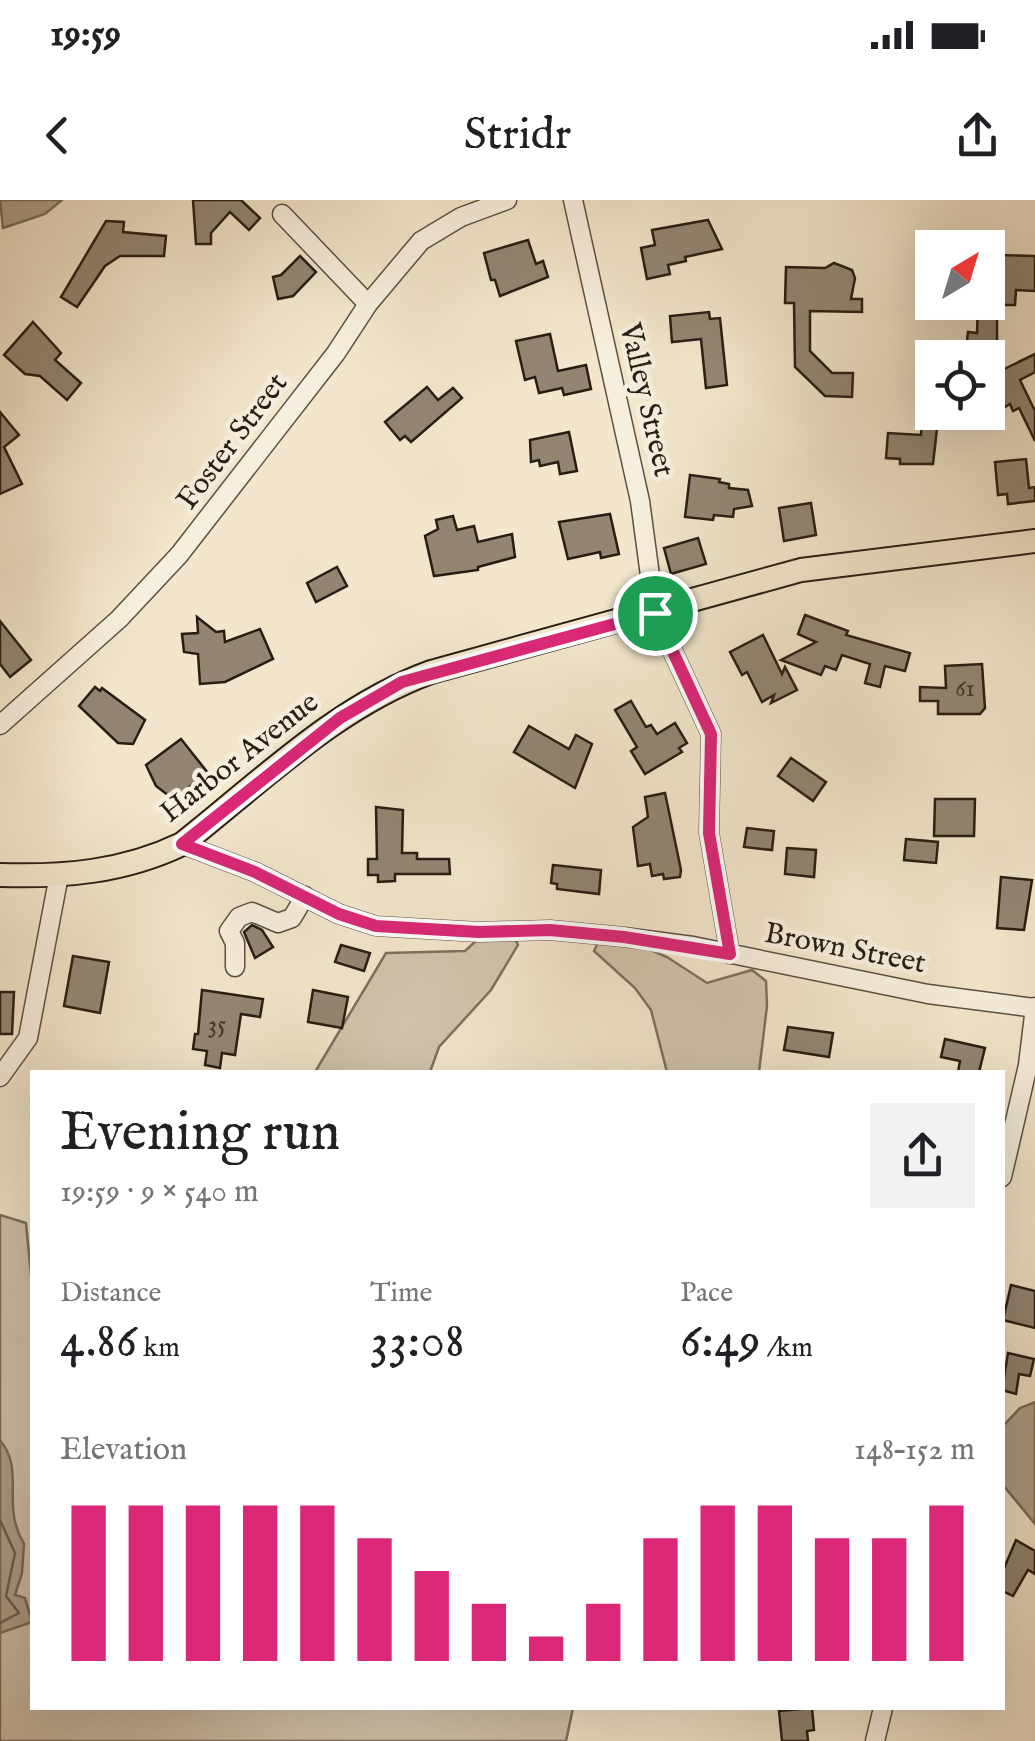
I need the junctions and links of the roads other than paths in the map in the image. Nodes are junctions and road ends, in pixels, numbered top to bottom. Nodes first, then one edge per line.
1 (507, 200) edge
2 (572, 200) edge
3 (282, 214) dead end
4 (368, 304) junction
5 (1035, 541) edge
6 (655, 613) junction
7 (0, 725) edge
8 (182, 844) junction
9 (0, 875) edge
10 (59, 875) junction
11 (305, 896) junction
12 (730, 954) junction
13 (235, 967) dead end
14 (1035, 1008) edge
15 (0, 1077) edge
16 (1005, 1164) edge
17 (883, 1710) edge
18 (875, 1741) edge

1 - 4 street, Foster Street
2 - 6 street, Valley Street
3 - 4 street
4 - 7 street, Foster Street
5 - 6 main road, Harbor Avenue
6 - 8 main road, Harbor Avenue
6 - 12 street, Valley Street
8 - 10 main road, Harbor Avenue
8 - 11 street, Brown Street
9 - 10 main road, Harbor Avenue
10 - 15 street
11 - 12 street, Brown Street
11 - 13 street
12 - 14 street, Brown Street
14 - 16 street
17 - 18 street

